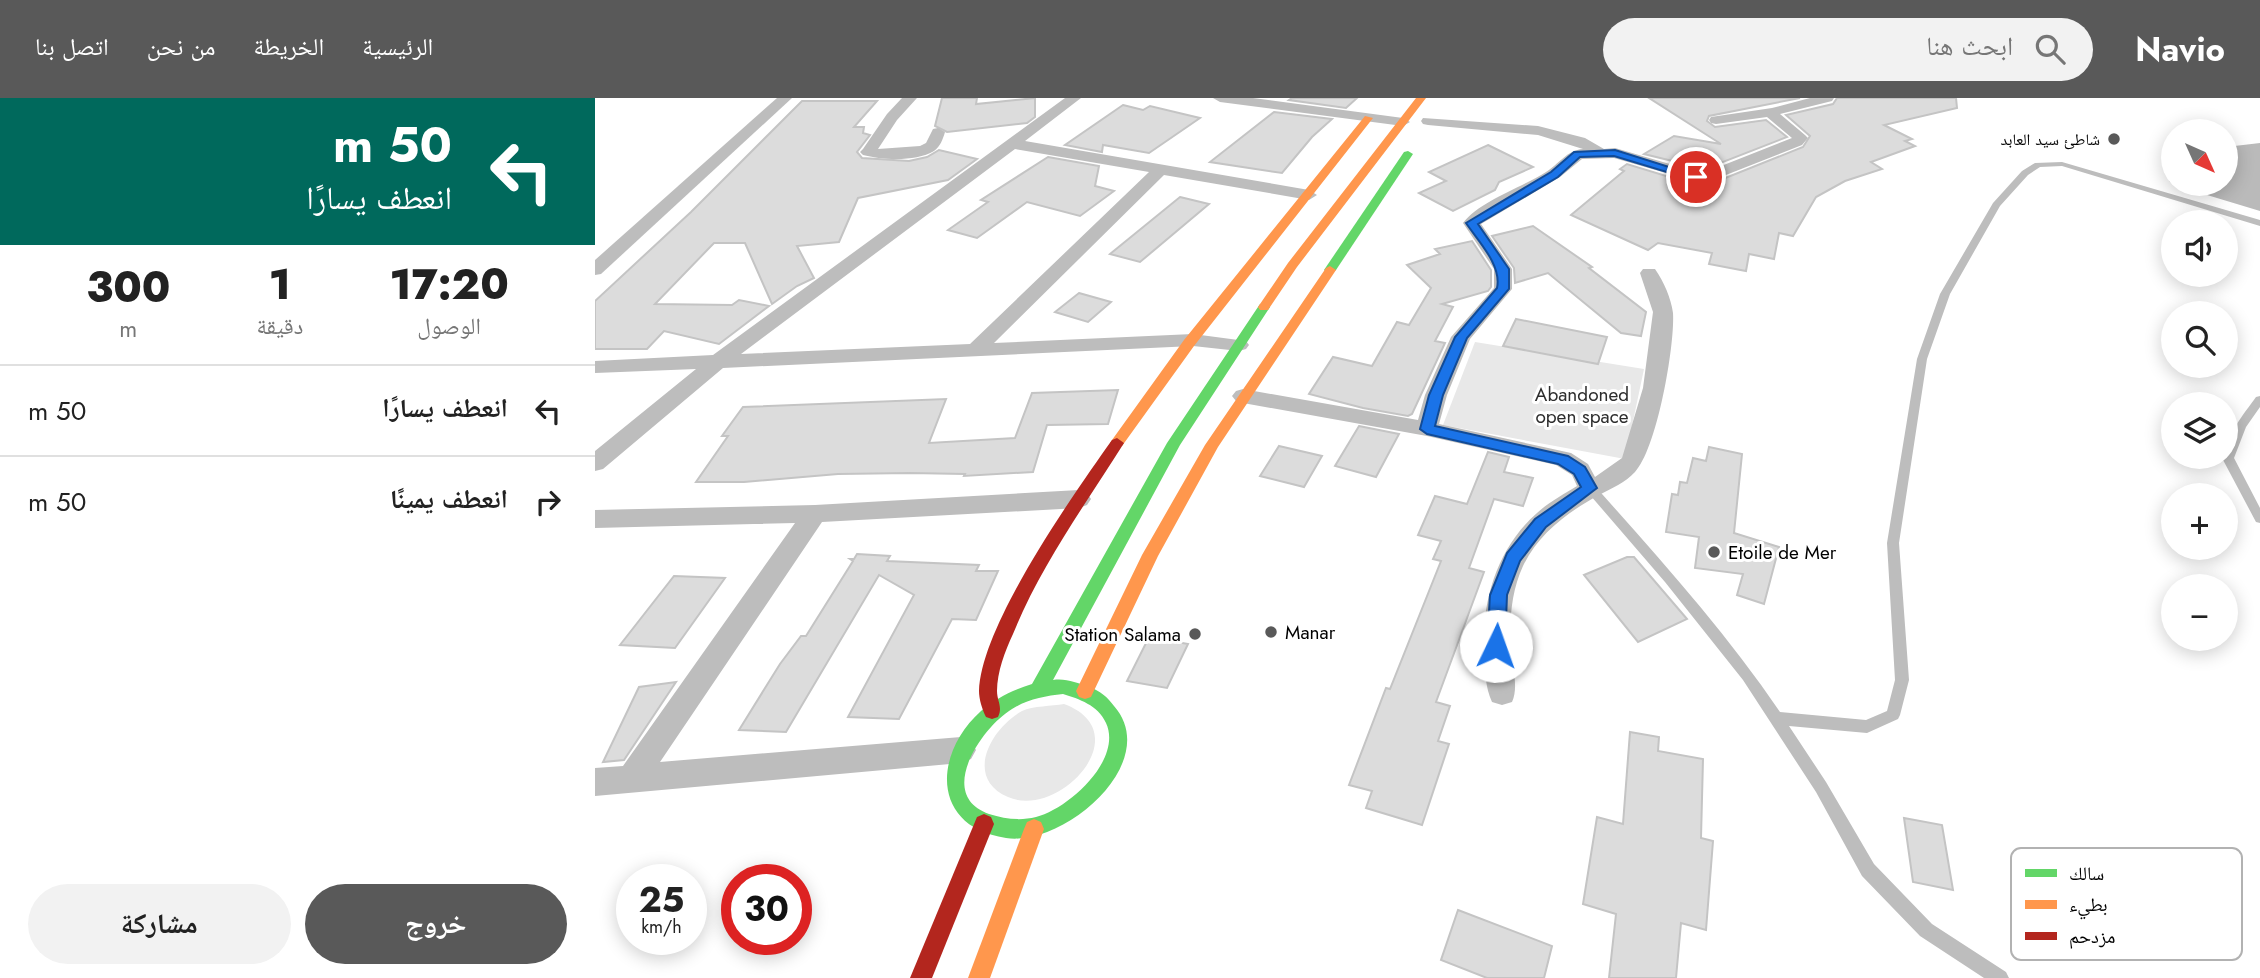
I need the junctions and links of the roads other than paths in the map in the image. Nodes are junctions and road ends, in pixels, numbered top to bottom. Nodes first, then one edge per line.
1 (785, 98) edge
2 (910, 98) edge
3 (1074, 98) edge
4 (1220, 98) edge
5 (1421, 98) edge
6 (1827, 98) edge
7 (1272, 101) edge
8 (1439, 106) dead end
9 (1772, 111) junction
10 (1369, 118) junction
11 (1716, 120) dead end
12 (1403, 122) junction
13 (937, 132) dead end
14 (1421, 133) junction
15 (1014, 144) junction
16 (1598, 151) junction
17 (1160, 170) junction
18 (1308, 195) junction
19 (2260, 223) edge
20 (599, 263) edge
21 (1649, 273) dead end
22 (1193, 340) junction
23 (1239, 345) junction
24 (974, 352) junction
25 (717, 362) junction
26 (595, 367) edge
27 (1243, 396) junction
28 (2260, 399) edge
29 (1427, 429) junction
30 (595, 463) edge
31 (1590, 488) junction
32 (1079, 499) junction
33 (815, 514) junction
34 (2260, 519) edge
35 (595, 520) edge
36 (1039, 689) junction
37 (1085, 691) junction
38 (1502, 693) dead end
39 (992, 711) junction
40 (1777, 718) junction
41 (961, 750) junction
42 (632, 778) junction
43 (595, 782) edge
44 (983, 824) junction
45 (1034, 829) junction
46 (921, 978) edge
47 (979, 978) edge
48 (2000, 978) edge

1 - 20 street
2 - 13 street
3 - 15 street
4 - 7 street
5 - 12 main road
6 - 9 street
7 - 10 street
8 - 14 main road
9 - 11 street
9 - 16 street
10 - 12 street
10 - 18 main road
12 - 23 main road
14 - 16 street
14 - 27 main road
15 - 17 street
15 - 25 street
16 - 29 street
17 - 18 street
17 - 24 street
18 - 22 main road
19 - 40 lane
21 - 31 street
22 - 23 street
22 - 24 street
22 - 32 main road
23 - 36 main road
24 - 25 street
25 - 26 street
25 - 30 street
27 - 29 street
27 - 37 main road
28 - 34 lane
29 - 31 street
31 - 38 street
31 - 40 lane
32 - 33 street
32 - 39 main road
33 - 35 street
33 - 42 street
36 - 37 main road
36 - 39 main road
37 - 45 main road
39 - 41 main road
40 - 48 lane
41 - 42 street
41 - 44 main road
42 - 43 street
44 - 45 main road
44 - 46 main road
45 - 47 main road

